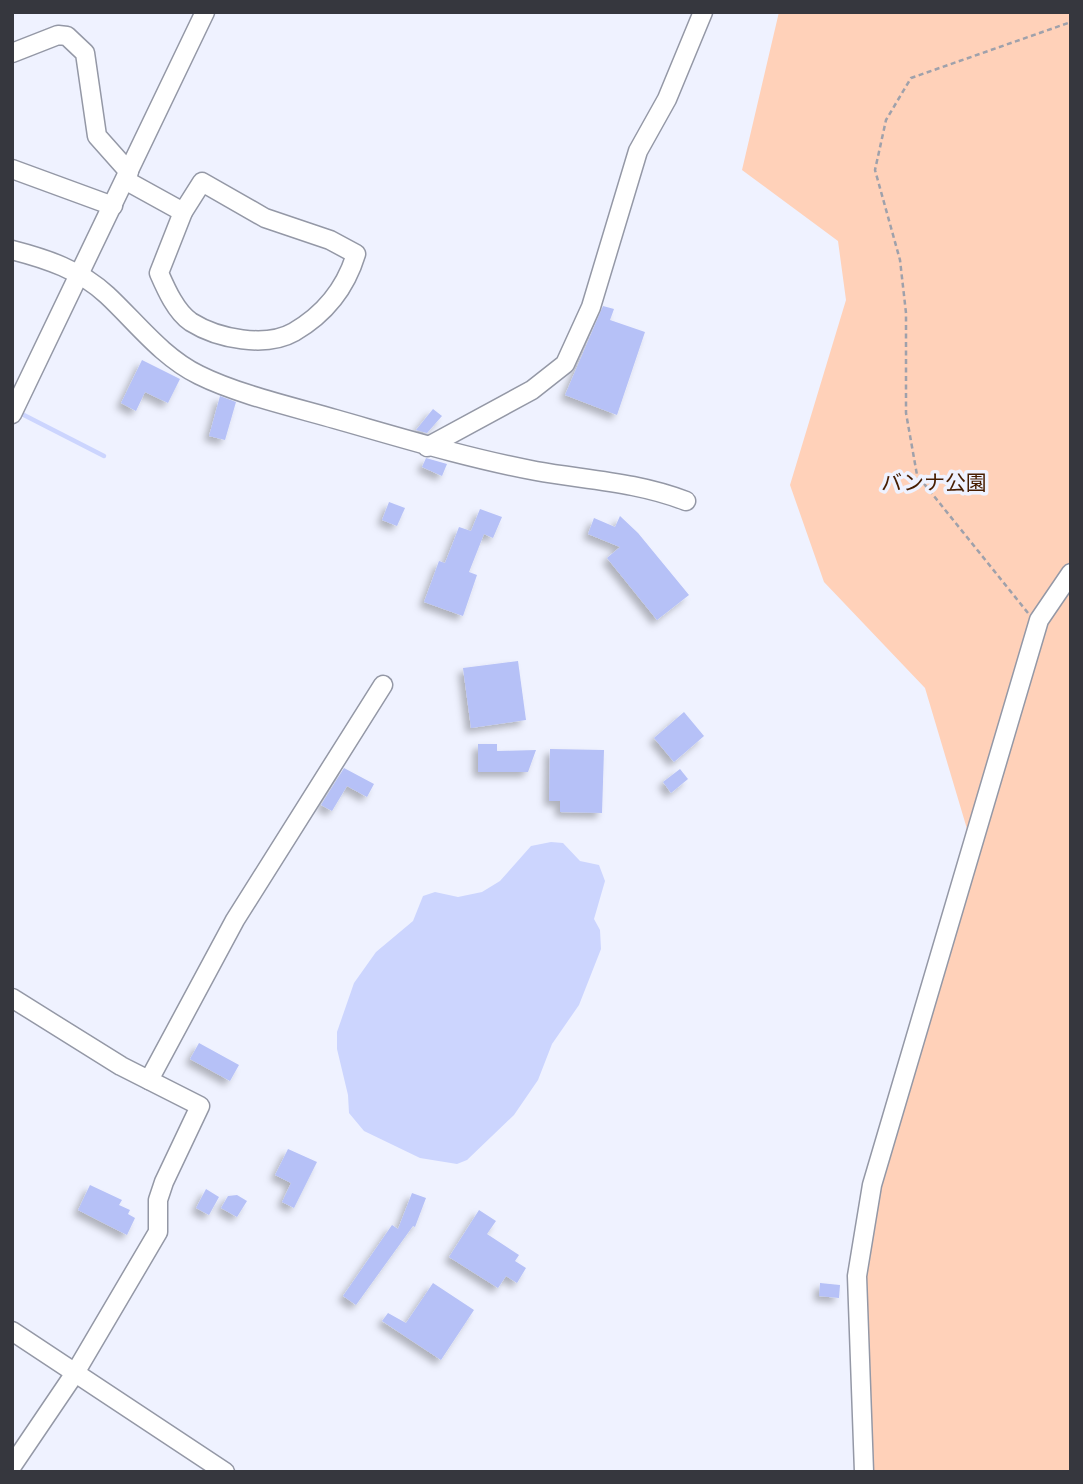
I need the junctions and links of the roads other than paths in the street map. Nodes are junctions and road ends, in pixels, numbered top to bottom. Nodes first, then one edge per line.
1 (205, 12) edge
2 (703, 12) edge
3 (12, 53) edge
4 (12, 169) edge
5 (127, 176) junction
6 (113, 206) junction
7 (183, 212) junction
8 (12, 250) edge
9 (78, 275) junction
10 (12, 414) edge
11 (427, 447) junction
12 (686, 501) dead end
13 (1071, 573) edge
14 (383, 685) dead end
15 (12, 998) edge
16 (149, 1080) junction
17 (12, 1331) edge
18 (75, 1373) junction
19 (12, 1466) edge
20 (225, 1472) edge
21 (864, 1472) edge

1 - 5 street
2 - 11 street
3 - 5 street
4 - 6 street
5 - 6 street
5 - 7 street
6 - 9 street
7 - 7 street
8 - 9 street
9 - 10 street
9 - 11 street
11 - 12 street
13 - 21 street
14 - 16 street
15 - 16 street
16 - 18 street
17 - 18 street
18 - 19 street
18 - 20 street

